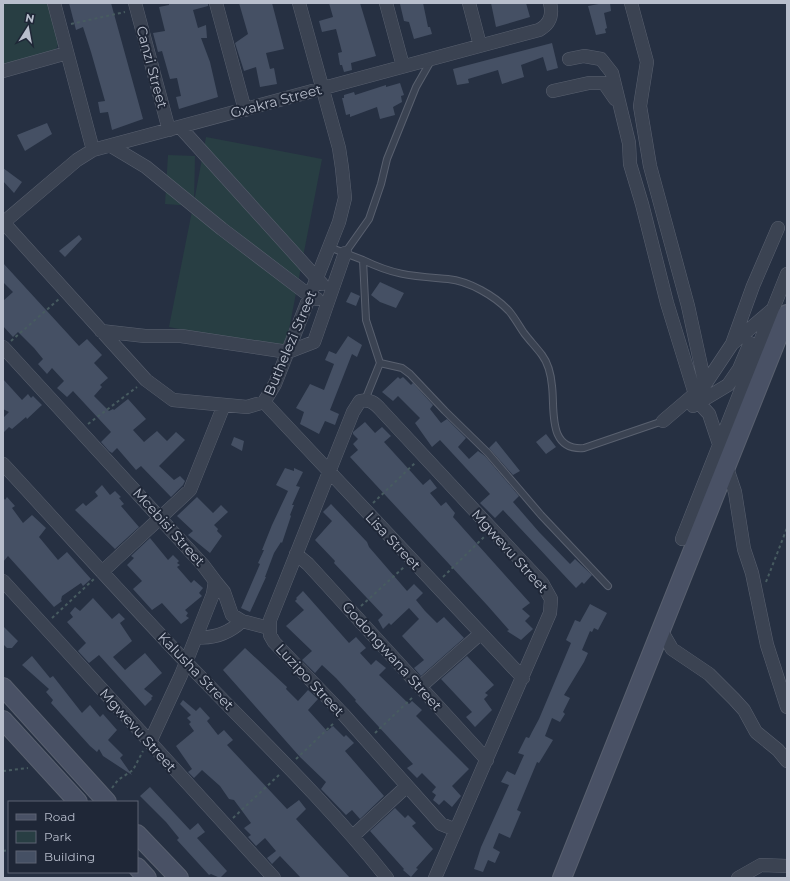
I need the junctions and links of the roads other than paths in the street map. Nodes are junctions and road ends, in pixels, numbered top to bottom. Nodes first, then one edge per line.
1 (54, 3) edge
2 (216, 3) edge
3 (299, 3) edge
4 (386, 3) edge
5 (469, 3) edge
6 (550, 3) edge
7 (631, 3) edge
8 (136, 6) edge
9 (480, 45) junction
10 (67, 53) junction
11 (432, 58) junction
12 (569, 59) dead end
13 (403, 66) junction
14 (3, 71) edge
15 (322, 88) junction
16 (553, 91) dead end
17 (620, 105) junction
18 (245, 110) junction
19 (174, 129) junction
20 (111, 146) junction
21 (93, 150) junction
22 (3, 223) edge
23 (778, 228) dead end
24 (329, 248) junction
25 (345, 253) junction
26 (363, 260) junction
27 (787, 274) edge
28 (317, 278) junction
29 (310, 296) junction
30 (329, 299) junction
31 (780, 311) edge
32 (304, 313) junction
33 (759, 322) junction
34 (101, 331) junction
35 (316, 337) junction
36 (732, 344) junction
37 (3, 347) edge
38 (288, 352) junction
39 (380, 363) junction
40 (705, 384) junction
41 (697, 398) junction
42 (365, 400) junction
43 (264, 402) junction
44 (224, 405) junction
45 (663, 421) joint
46 (718, 446) junction
47 (3, 464) edge
48 (726, 469) junction
49 (329, 472) junction
50 (161, 519) junction
51 (682, 539) dead end
52 (296, 554) junction
53 (102, 572) junction
54 (3, 581) edge
55 (215, 581) junction
56 (608, 586) dead end
57 (242, 621) junction
58 (269, 628) junction
59 (661, 630) junction
60 (480, 634) junction
61 (196, 638) junction
62 (186, 662) junction
63 (522, 678) junction
64 (3, 687) edge
65 (421, 688) junction
66 (787, 707) edge
67 (3, 720) edge
68 (150, 742) junction
69 (487, 760) junction
70 (787, 761) edge
71 (407, 786) junction
72 (105, 800) edge
73 (77, 801) edge
74 (456, 830) junction
75 (138, 835) edge
76 (353, 836) junction
77 (787, 866) edge
78 (138, 868) edge
79 (147, 878) edge
80 (178, 878) edge
81 (274, 878) edge
82 (387, 878) edge
83 (435, 878) edge
84 (562, 878) edge
85 (738, 878) edge

1 - 10 street
2 - 18 street
3 - 15 street, Buthelezi Street
4 - 13 street
5 - 9 street
6 - 9 street, Gxakra Street
7 - 40 street
8 - 19 street, Canzi Street
9 - 11 street, Gxakra Street
10 - 14 street
10 - 21 street
11 - 13 street, Gxakra Street
11 - 25 lane
12 - 17 street
13 - 15 street, Gxakra Street
15 - 18 street, Gxakra Street
15 - 24 street, Buthelezi Street
16 - 17 street
17 - 41 street
18 - 19 street, Gxakra Street
19 - 20 street, Gxakra Street
19 - 28 street
20 - 21 street, Gxakra Street
20 - 29 street
21 - 22 street, Gxakra Street
22 - 34 street, Buthelezi Street
23 - 36 street
24 - 25 lane
24 - 28 street, Buthelezi Street
25 - 26 lane
25 - 30 street
26 - 39 lane
26 - 45 lane
27 - 31 street
28 - 29 street, Buthelezi Street
28 - 30 street
29 - 30 street
29 - 32 street, Buthelezi Street
30 - 35 street
31 - 33 street
31 - 46 street
31 - 48 main road
32 - 35 street
32 - 38 street, Buthelezi Street
33 - 36 street
33 - 41 street
34 - 38 street
34 - 44 street, Buthelezi Street
35 - 38 street
36 - 40 street
37 - 50 street, Mcebisi Street
38 - 43 street, Buthelezi Street
39 - 42 lane
39 - 56 lane
40 - 41 street
41 - 45 street
41 - 46 street
42 - 49 street
42 - 63 street, Mgwevu Street
43 - 44 street, Buthelezi Street
43 - 49 street, Lisa Street
44 - 50 street
46 - 48 street
46 - 51 street
47 - 53 street, Kalusha Street
48 - 59 main road
48 - 66 street
49 - 52 street, Luzipo Street
49 - 60 street, Lisa Street
50 - 53 street
50 - 55 street, Mcebisi Street
52 - 58 street, Luzipo Street
52 - 65 street, Godongwana Street
53 - 62 street, Kalusha Street
54 - 68 street, Mgwevu Street
55 - 57 street, Mcebisi Street
55 - 61 street
57 - 58 street
57 - 61 street
58 - 71 street, Luzipo Street
59 - 70 street
59 - 84 main road
60 - 63 street, Lisa Street
60 - 65 street
61 - 62 street
62 - 68 street
62 - 76 street, Kalusha Street
63 - 69 street, Mgwevu Street
64 - 72 main road
65 - 69 street, Godongwana Street
67 - 73 main road
68 - 81 street, Mgwevu Street
69 - 74 street, Mgwevu Street
71 - 74 street, Luzipo Street
71 - 76 street
74 - 83 street, Mgwevu Street
75 - 80 main road
76 - 82 street, Kalusha Street
77 - 85 street
78 - 79 main road

